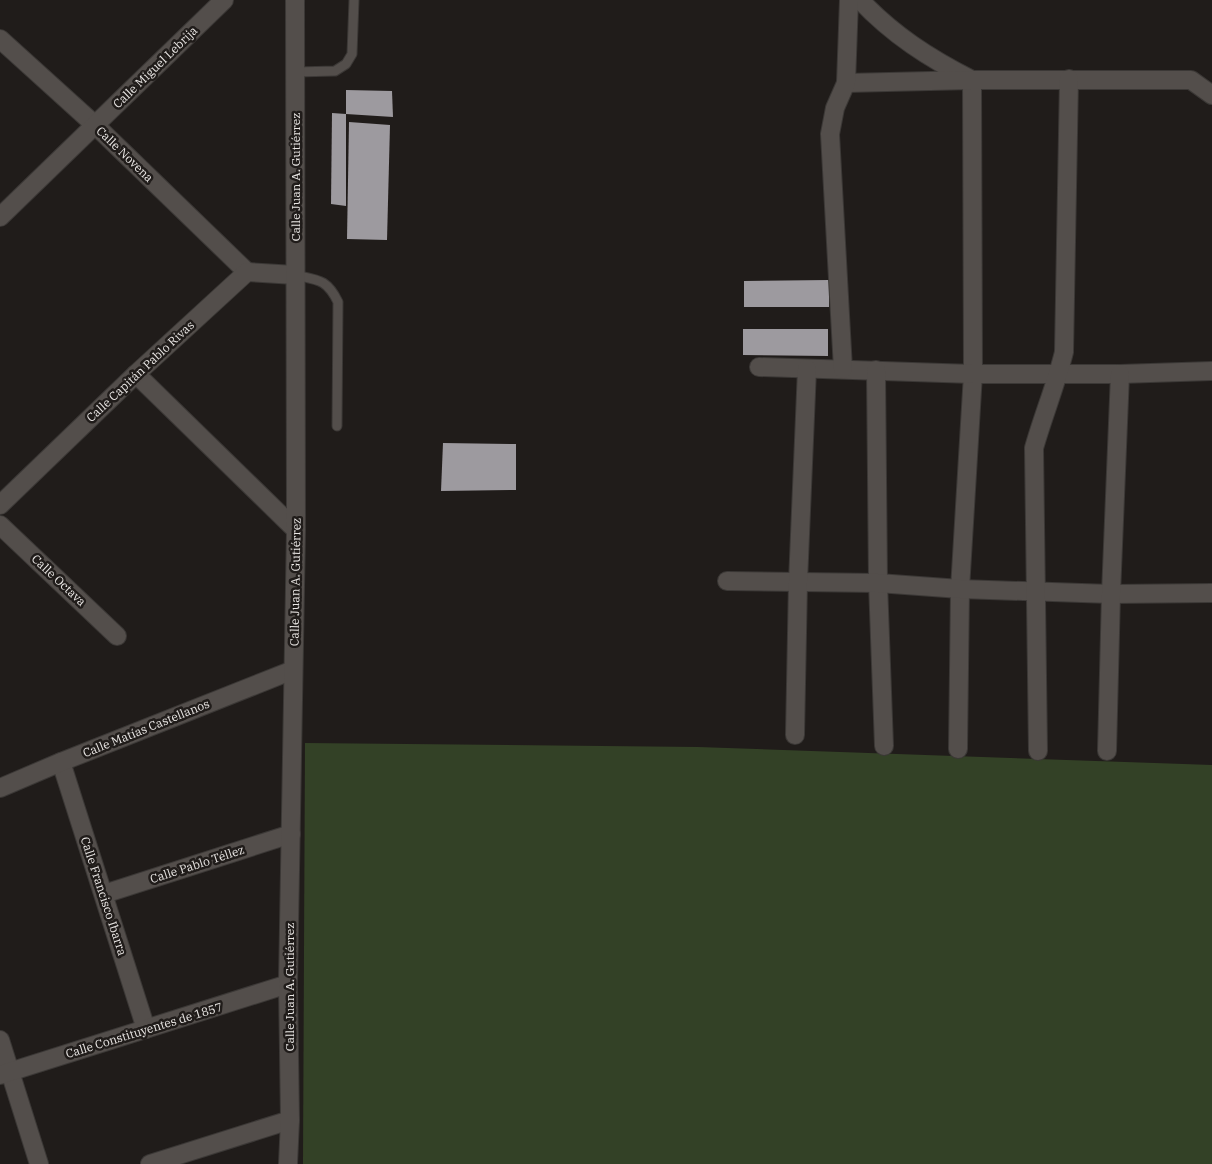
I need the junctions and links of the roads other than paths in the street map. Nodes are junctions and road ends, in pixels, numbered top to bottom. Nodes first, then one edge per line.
1 (224, 0) edge
2 (295, 0) edge
3 (354, 0) edge
4 (849, 0) edge
5 (860, 0) edge
6 (0, 39) edge
7 (296, 72) junction
8 (1069, 79) junction
9 (972, 80) junction
10 (846, 83) junction
11 (1212, 95) edge
12 (95, 125) junction
13 (0, 217) edge
14 (247, 272) junction
15 (295, 276) junction
16 (759, 367) dead end
17 (807, 369) junction
18 (843, 369) junction
19 (876, 370) junction
20 (1212, 371) edge
21 (136, 374) junction
22 (973, 374) junction
23 (1058, 374) junction
24 (1120, 374) junction
25 (336, 426) dead end
26 (0, 505) edge
27 (0, 525) edge
28 (296, 530) junction
29 (727, 581) dead end
30 (798, 582) junction
31 (878, 583) junction
32 (960, 589) junction
33 (1037, 591) junction
34 (1212, 593) edge
35 (1111, 594) junction
36 (117, 636) dead end
37 (293, 670) junction
38 (795, 735) dead end
39 (884, 746) dead end
40 (958, 749) dead end
41 (1038, 750) dead end
42 (1107, 751) dead end
43 (61, 762) junction
44 (0, 788) edge
45 (291, 834) junction
46 (104, 894) junction
47 (288, 984) junction
48 (146, 1029) junction
49 (0, 1040) edge
50 (5, 1073) edge
51 (290, 1120) junction
52 (184, 1159) edge
53 (39, 1164) edge
54 (150, 1164) edge
55 (288, 1164) edge

1 - 12 street, Calle Miguel Lebrija
2 - 7 street, Calle Juan A. Gutiérrez
3 - 7 lane
4 - 10 street
5 - 9 street
6 - 12 street, Calle Novena
7 - 15 street, Calle Juan A. Gutiérrez
8 - 9 street
8 - 11 street
8 - 23 street
9 - 10 street
9 - 22 street
10 - 18 street
12 - 13 street, Calle Miguel Lebrija
12 - 14 street, Calle Novena
14 - 15 street
14 - 21 street, Calle Capitán Pablo Rivas
15 - 25 lane
15 - 28 street, Calle Juan A. Gutiérrez
16 - 17 street
17 - 18 street
17 - 30 street
18 - 19 street
19 - 22 street
19 - 31 street
20 - 24 street
21 - 26 street, Calle Capitán Pablo Rivas
21 - 28 street
22 - 23 street
22 - 32 street
23 - 24 street
23 - 33 street
24 - 35 street
27 - 36 street, Calle Octava
28 - 37 street, Calle Juan A. Gutiérrez
29 - 30 street
30 - 31 street
30 - 38 street
31 - 32 street
31 - 39 street
32 - 33 street
32 - 40 street
33 - 35 street
33 - 41 street
34 - 35 street
35 - 42 street
37 - 43 street, Calle Matías Castellanos
37 - 45 street, Calle Juan A. Gutiérrez
43 - 44 street, Calle Matías Castellanos
43 - 46 street, Calle Francisco Ibarra
45 - 46 street, Calle Pablo Téllez
45 - 47 street, Calle Juan A. Gutiérrez
46 - 48 street, Calle Francisco Ibarra
47 - 48 street, Calle Constituyentes de 1857
47 - 51 street, Calle Juan A. Gutiérrez
48 - 50 street, Calle Constituyentes de 1857
49 - 50 street
50 - 53 street
51 - 52 street
51 - 55 street, Calle Juan A. Gutiérrez
52 - 54 street

